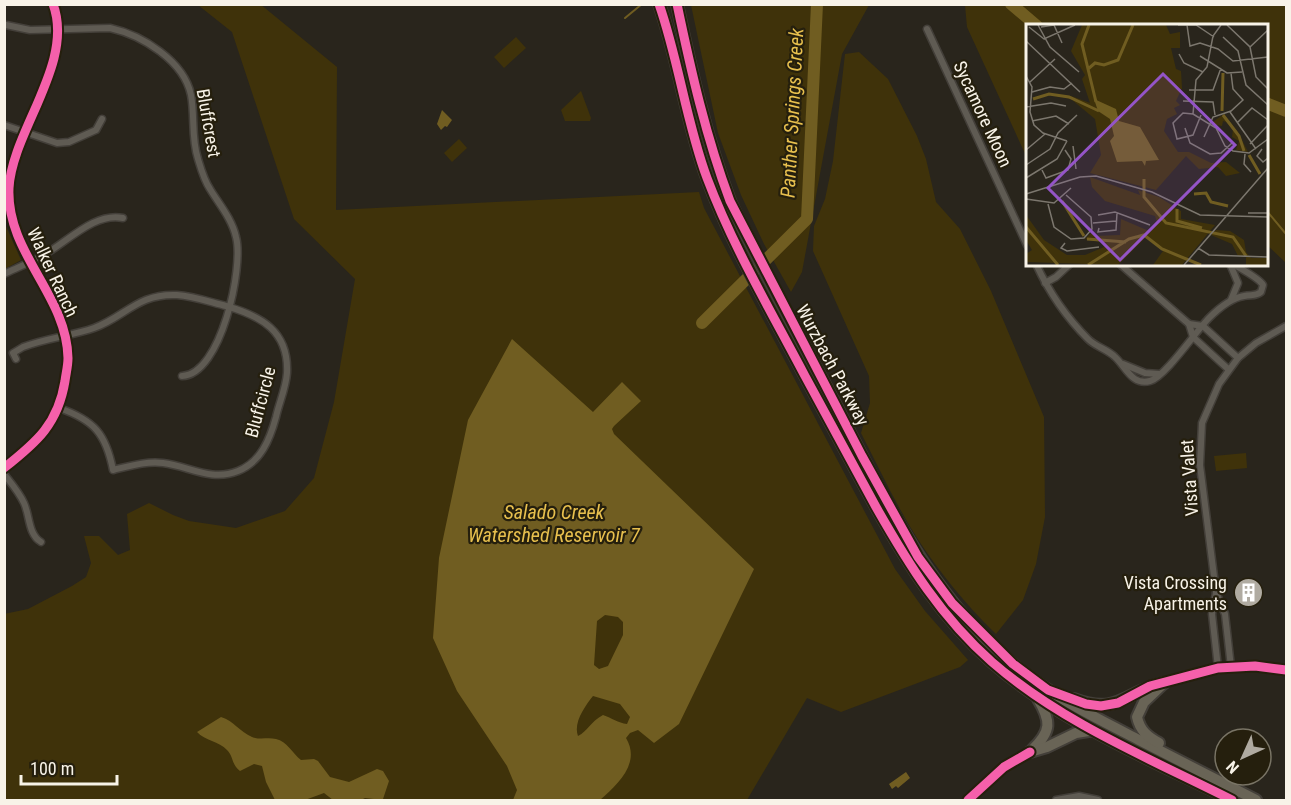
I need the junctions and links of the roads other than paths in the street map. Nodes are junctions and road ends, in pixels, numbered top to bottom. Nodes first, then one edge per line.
1 (53, 4) edge
2 (659, 4) edge
3 (677, 4) edge
4 (6, 25) dead end
5 (927, 29) dead end
6 (57, 30) junction
7 (102, 119) dead end
8 (4, 125) edge
9 (26, 133) junction
10 (123, 218) dead end
11 (1026, 243) edge
12 (31, 262) junction
13 (1037, 266) edge
14 (1068, 266) edge
15 (1122, 266) edge
16 (1232, 266) edge
17 (1234, 266) edge
18 (4, 274) edge
19 (1045, 283) junction
20 (1231, 301) junction
21 (229, 307) junction
22 (1189, 324) junction
23 (1203, 326) junction
24 (1287, 326) edge
25 (64, 335) junction
26 (1193, 337) junction
27 (1222, 343) junction
28 (1212, 354) junction
29 (1238, 358) junction
30 (16, 359) dead end
31 (1228, 369) junction
32 (182, 376) dead end
33 (59, 408) junction
34 (4, 468) edge
35 (4, 474) edge
36 (41, 542) dead end
37 (1216, 592) junction
38 (1231, 667) junction
39 (1218, 668) junction
40 (1287, 670) edge
41 (1164, 683) junction
42 (1048, 690) junction
43 (1036, 696) junction
44 (1095, 730) junction
45 (1030, 752) junction
46 (968, 801) edge
47 (1056, 801) edge
48 (1098, 801) edge
49 (1232, 801) edge
50 (1258, 801) edge

1 - 6 street, Walker Ranch
2 - 43 highway, Wurzbach Parkway
3 - 42 highway, Wurzbach Parkway
4 - 6 street, Bluffcrest
5 - 11 street, Sycamore Moon
6 - 9 street, Walker Ranch
6 - 21 street, Bluffcrest
7 - 9 street
8 - 9 street
9 - 12 street, Walker Ranch
10 - 12 street
12 - 18 street
12 - 25 street, Walker Ranch
13 - 19 street
14 - 19 street
15 - 22 street
16 - 20 street
17 - 20 street
19 - 26 street
20 - 23 street
21 - 25 street, Bluffcircle
21 - 32 street, Bluffcrest
21 - 33 street, Bluffcircle
22 - 23 street
22 - 26 street
23 - 26 street
23 - 27 street
24 - 29 street, Vista Valet
25 - 30 street, Bluffcircle
25 - 33 street, Walker Ranch
26 - 28 street
27 - 28 street
27 - 29 street
28 - 31 street
29 - 31 street, Vista Valet
31 - 37 street, Vista Valet
33 - 34 street, Walker Ranch
35 - 36 street
37 - 38 street, Vista Valet
37 - 39 street, Vista Valet
38 - 39 street
38 - 40 street
39 - 41 street
41 - 42 highway
41 - 50 highway
42 - 50 highway, Wurzbach Parkway
43 - 44 highway, Wurzbach Parkway
43 - 45 highway
44 - 45 highway
44 - 49 highway, Wurzbach Parkway
45 - 46 street
47 - 48 street

